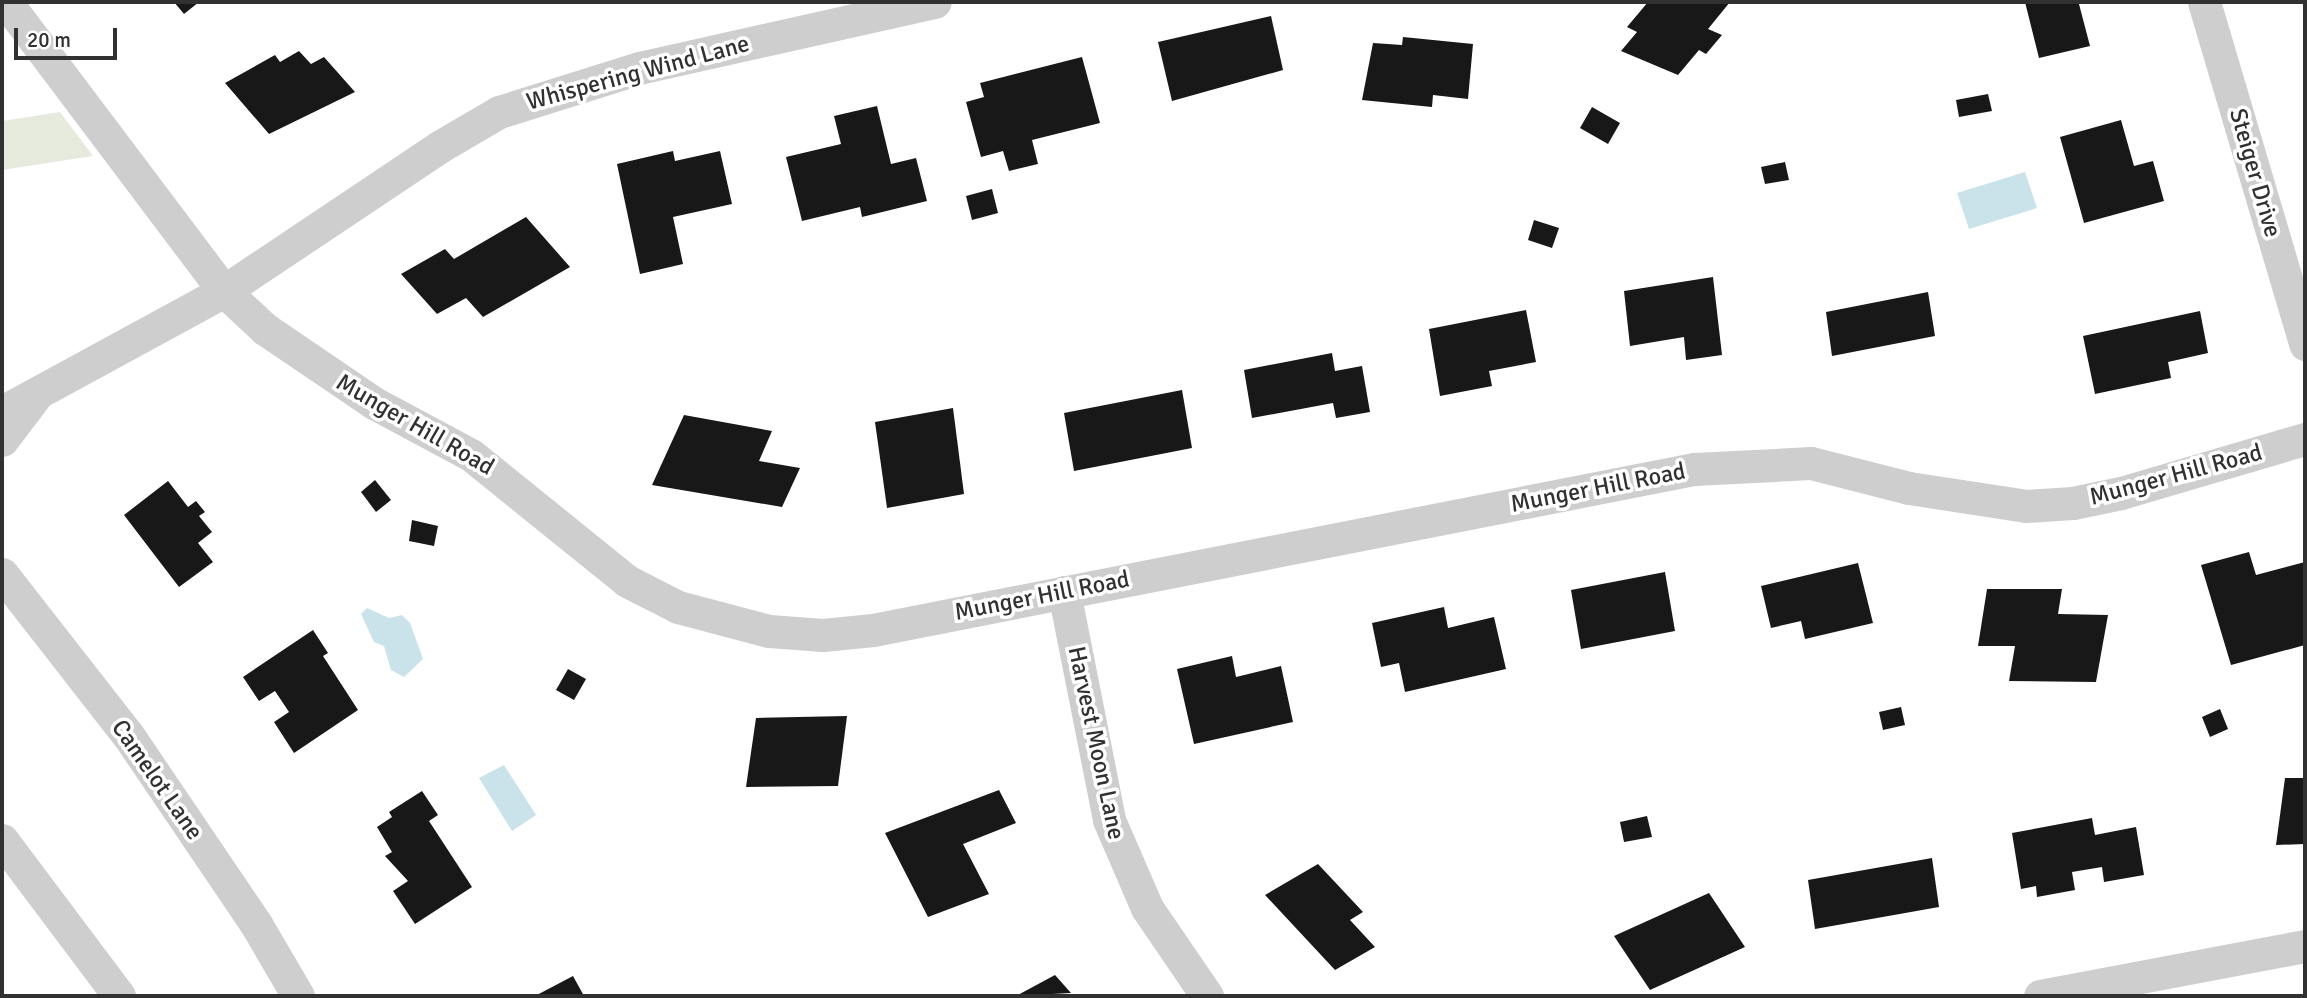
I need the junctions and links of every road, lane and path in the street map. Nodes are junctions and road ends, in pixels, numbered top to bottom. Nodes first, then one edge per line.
1 (6, 2) edge
2 (934, 2) edge
3 (2204, 2) edge
4 (224, 291) junction
5 (2305, 344) edge
6 (36, 396) junction
7 (2, 412) edge
8 (2305, 439) edge
9 (2, 440) edge
10 (2, 574) edge
11 (1064, 592) junction
12 (2, 840) edge
13 (2305, 946) edge
14 (118, 996) edge
15 (299, 996) edge
16 (1207, 996) edge
17 (2040, 996) edge

1 - 4 street, Munger Hill Road
2 - 4 street, Whispering Wind Lane
3 - 5 street, Steiger Drive
4 - 6 street
4 - 11 street, Munger Hill Road
6 - 7 street
6 - 9 street
8 - 11 street, Munger Hill Road
10 - 15 street, Camelot Lane
11 - 16 street, Harvest Moon Lane
12 - 14 street
13 - 17 street

